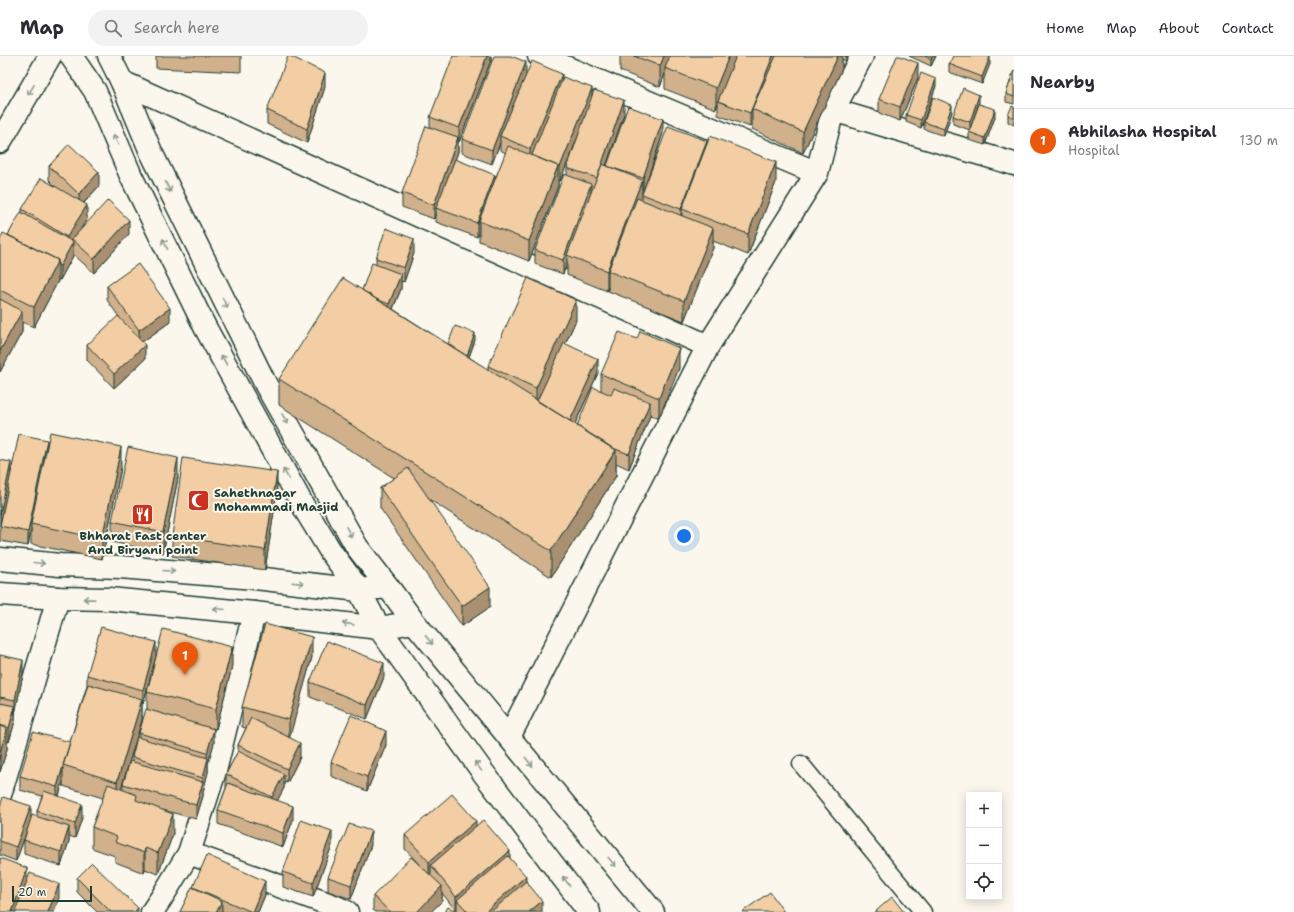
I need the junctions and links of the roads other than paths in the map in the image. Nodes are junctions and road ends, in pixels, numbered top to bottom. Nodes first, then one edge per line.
1 (50, 56) edge
2 (71, 56) edge
3 (109, 56) edge
4 (539, 56) edge
5 (862, 56) edge
6 (122, 82) junction
7 (833, 110) junction
8 (0, 142) edge
9 (1014, 164) edge
10 (817, 173) junction
11 (708, 346) junction
12 (0, 559) edge
13 (388, 587) junction
14 (359, 590) junction
15 (0, 594) edge
16 (58, 598) junction
17 (254, 612) junction
18 (414, 622) junction
19 (380, 628) junction
20 (509, 738) junction
21 (801, 764) dead end
22 (0, 795) edge
23 (189, 853) junction
24 (152, 912) edge
25 (347, 912) edge
26 (589, 912) edge
27 (653, 912) edge
28 (923, 912) edge

1 -> 8 main road
14 -> 2 main road
3 - 6 main road
4 - 10 main road
5 - 7 main road
6 - 11 main road
6 -> 13 main road
7 - 9 main road
7 - 10 main road
10 - 11 main road
11 - 20 main road
12 -> 14 main road
13 - 14 main road
13 - 18 main road
14 - 19 main road
15 - 16 main road
17 -> 16 main road
16 - 22 main road
19 -> 17 main road
17 - 23 main road
18 - 19 main road
18 -> 20 main road
26 -> 19 main road
20 -> 27 main road
21 - 28 lane
23 - 24 main road
23 - 25 main road

